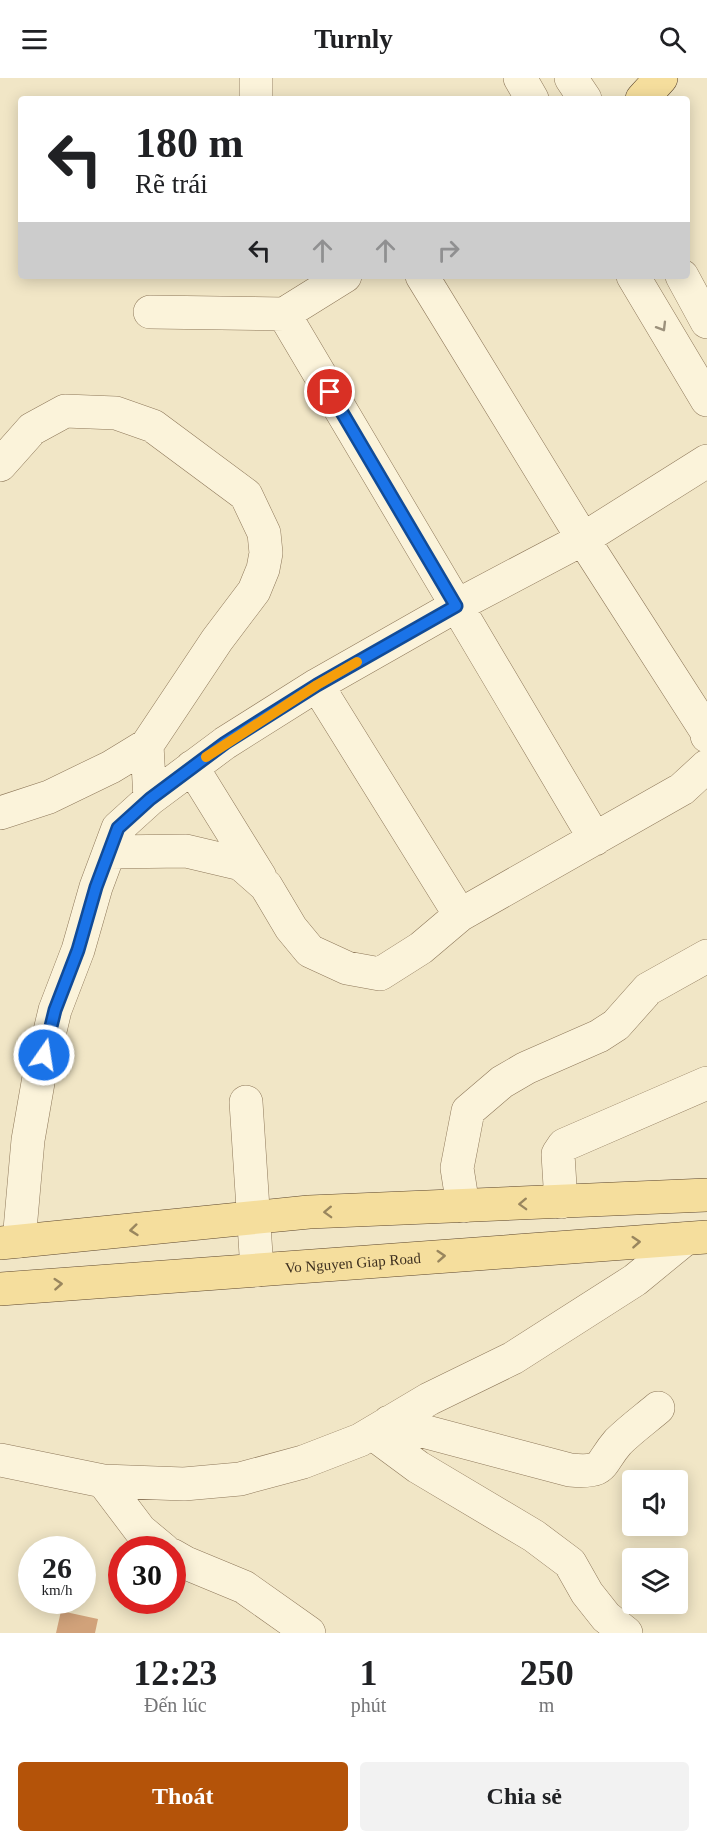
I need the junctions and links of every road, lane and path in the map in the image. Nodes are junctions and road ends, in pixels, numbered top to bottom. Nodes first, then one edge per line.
1 (256, 78) edge
2 (520, 78) edge
3 (572, 78) edge
4 (661, 78) edge
5 (256, 96) edge
6 (530, 96) edge
7 (583, 96) edge
8 (645, 96) edge
9 (336, 279) edge
10 (424, 279) edge
11 (635, 279) edge
12 (683, 279) edge
13 (150, 312) dead end
14 (284, 314) junction
15 (707, 322) edge
16 (707, 400) edge
17 (707, 461) edge
18 (0, 465) edge
19 (583, 538) junction
20 (456, 606) junction
21 (317, 685) junction
22 (707, 736) edge
23 (147, 745) junction
24 (707, 766) edge
25 (192, 767) junction
26 (150, 799) junction
27 (0, 813) edge
28 (595, 839) junction
29 (108, 852) junction
30 (266, 886) junction
31 (460, 915) junction
32 (707, 956) edge
33 (707, 1083) edge
34 (246, 1102) dead end
35 (707, 1195) edge
36 (561, 1202) junction
37 (463, 1206) junction
38 (253, 1218) junction
39 (696, 1238) edge
40 (9, 1242) edge
41 (256, 1270) junction
42 (0, 1289) edge
43 (658, 1408) dead end
44 (381, 1427) junction
45 (0, 1460) edge
46 (103, 1482) junction
47 (147, 1536) edge
48 (186, 1563) edge
49 (309, 1633) edge
50 (626, 1633) edge

1 - 5 street
2 - 6 street
3 - 7 street
4 - 8 main road
9 - 14 street
10 - 19 street
11 -> 16 street
12 - 15 street
13 - 14 street
14 - 20 street
17 - 19 street
18 - 23 street
19 - 20 street
19 - 22 street
20 - 21 street
20 - 28 street
21 - 25 street
21 - 31 street
23 - 26 street
23 - 27 street
24 - 28 street
25 - 26 street
25 - 30 street
26 - 29 street
28 - 31 street
29 - 30 street
29 - 40 street
30 - 31 street
32 - 37 street
33 - 36 street
34 - 38 street
35 - 36 main road
36 -> 37 main road
37 -> 38 main road
38 -> 40 main road
38 - 41 street
41 -> 39 main road, Vo Nguyen Giap Road
39 - 44 street
42 -> 41 main road, Vo Nguyen Giap Road
43 - 44 street
44 - 46 street
44 - 50 street
45 - 46 street
46 - 47 street
48 - 49 street

